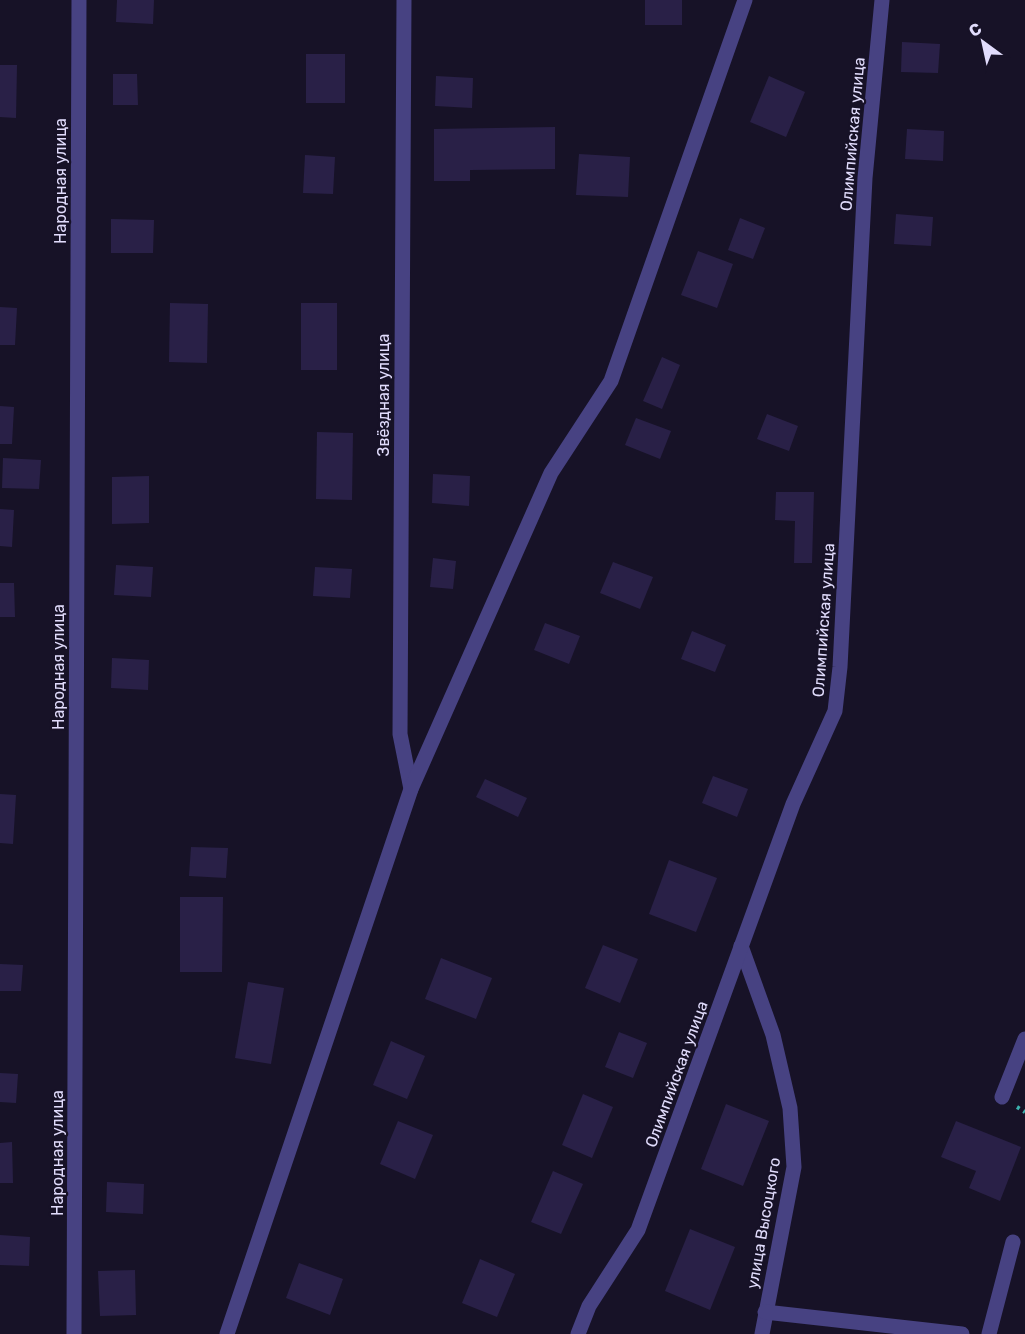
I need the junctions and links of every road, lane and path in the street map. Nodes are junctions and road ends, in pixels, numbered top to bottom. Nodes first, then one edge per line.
1 (79, 0) edge
2 (404, 0) edge
3 (745, 0) edge
4 (882, 0) edge
5 (411, 789) junction
6 (741, 946) junction
7 (1025, 1039) edge
8 (1002, 1097) dead end
9 (1013, 1242) dead end
10 (765, 1312) junction
11 (74, 1334) edge
12 (227, 1334) edge
13 (578, 1334) edge
14 (762, 1334) edge
15 (962, 1334) edge
16 (989, 1334) edge

1 - 11 street, Народная улица
2 - 5 street, Звёздная улица
3 - 5 street
4 - 6 street, Олимпийская улица
5 - 12 street
6 - 10 street, улица Высоцкого
6 - 13 street, Олимпийская улица
7 - 8 street
9 - 16 street
10 - 14 street, улица Высоцкого
10 - 15 street

